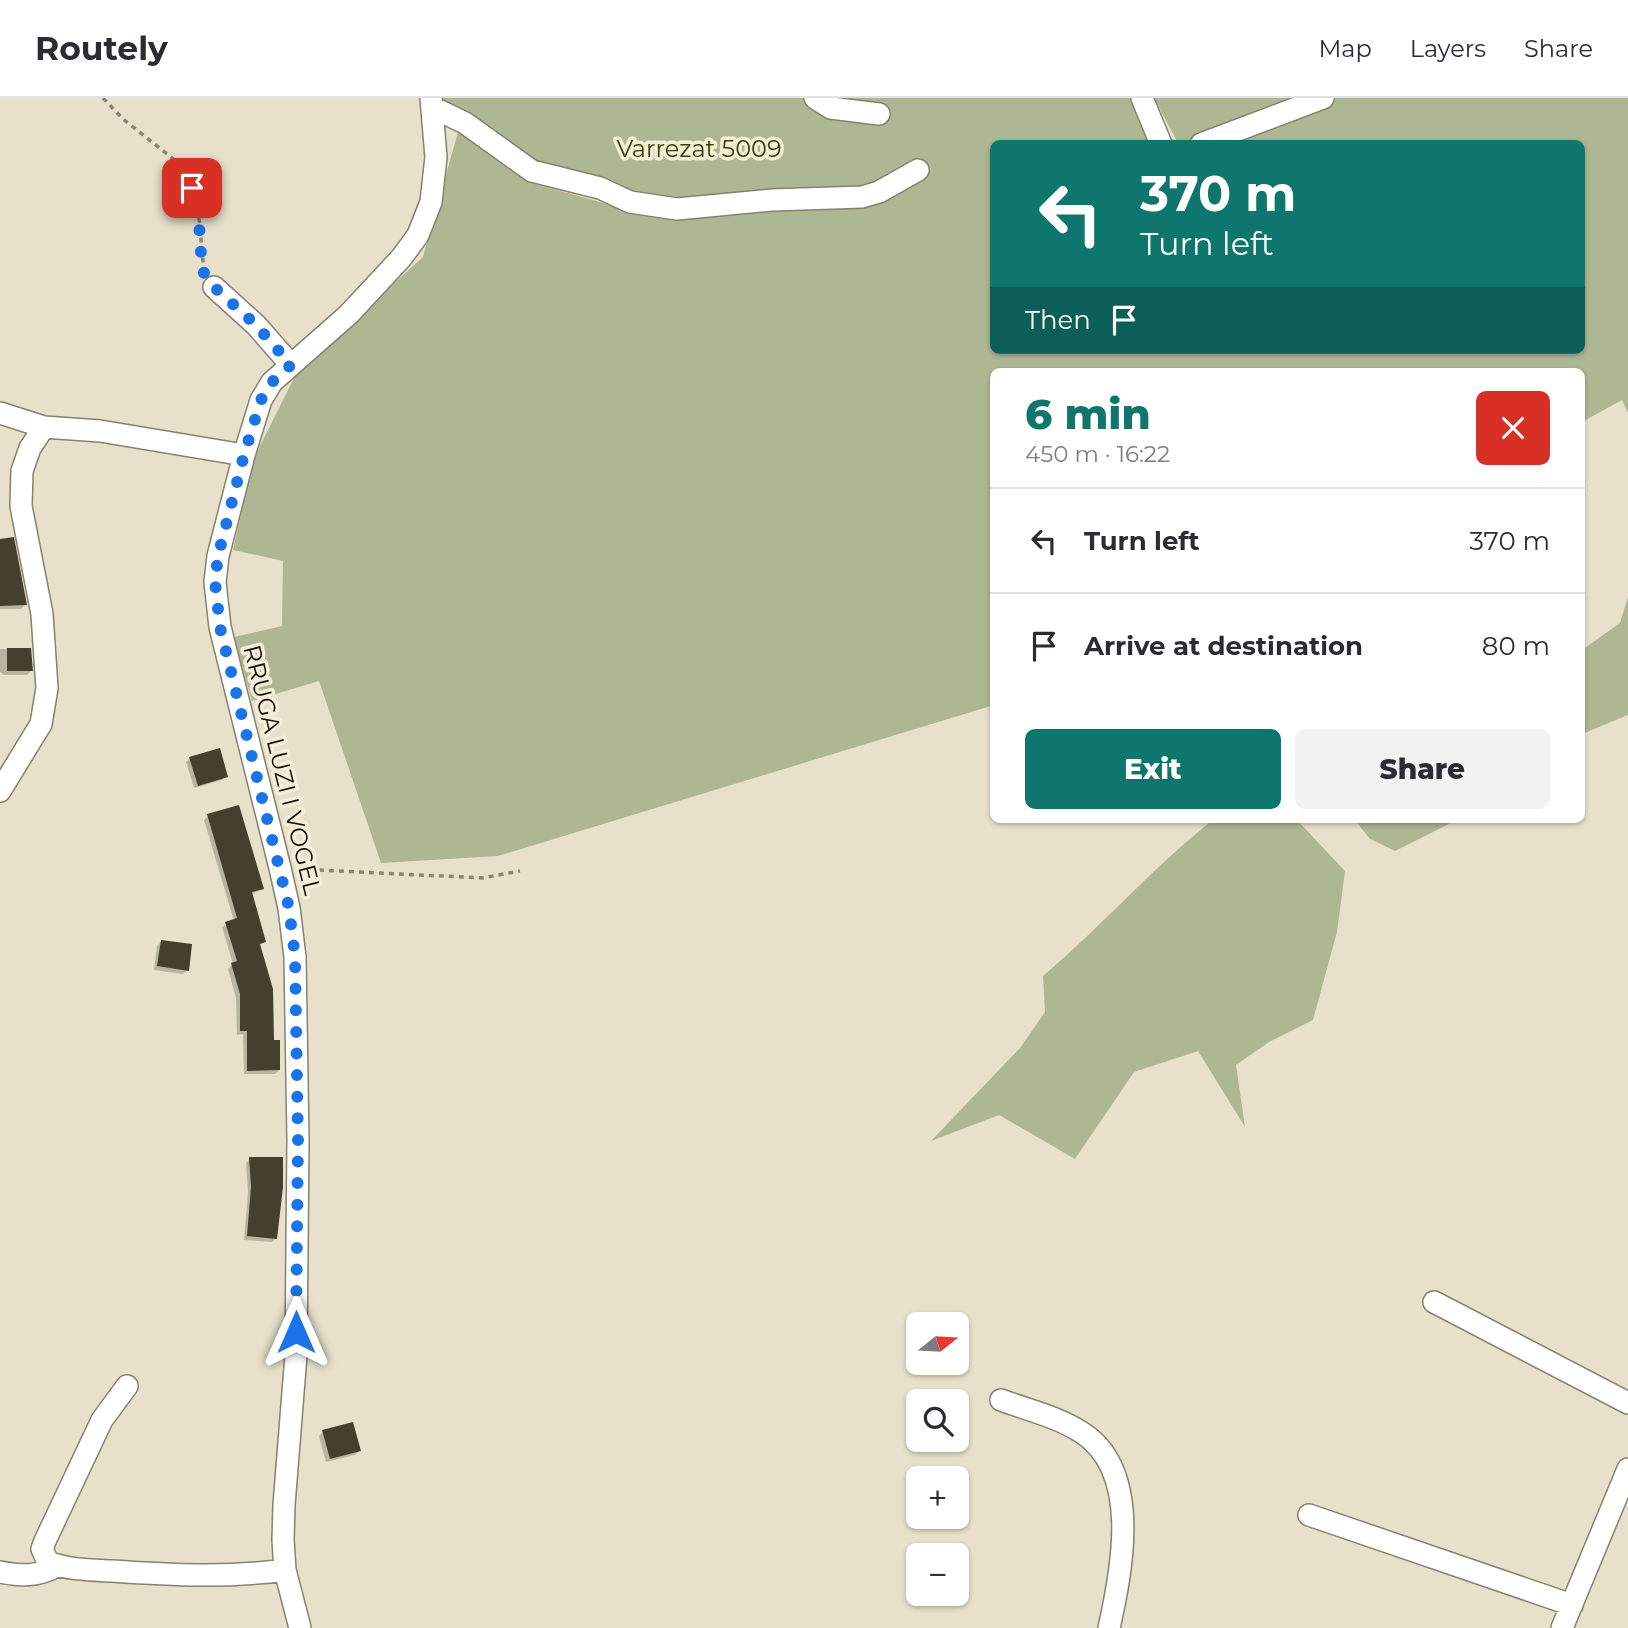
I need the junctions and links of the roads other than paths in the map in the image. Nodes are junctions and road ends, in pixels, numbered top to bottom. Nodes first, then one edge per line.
1 (815, 98) edge
2 (1142, 98) edge
3 (1323, 98) edge
4 (432, 102) edge
5 (879, 114) dead end
6 (1159, 140) edge
7 (1212, 140) edge
8 (918, 170) dead end
9 (214, 287) road end
10 (291, 365) junction
11 (0, 413) edge
12 (44, 427) junction
13 (244, 455) junction
14 (0, 791) edge
15 (1434, 1302) dead end
16 (127, 1386) dead end
17 (1002, 1400) dead end
18 (1628, 1403) edge
19 (1628, 1469) edge
20 (1309, 1515) dead end
21 (57, 1566) junction
22 (285, 1570) junction
23 (0, 1572) edge
24 (1572, 1605) junction
25 (300, 1628) edge
26 (1109, 1628) edge
27 (1562, 1628) edge

1 - 5 street
2 - 6 street
3 - 7 street
4 - 8 street
4 - 10 street, RRUGA LUZI I VOGEL
9 - 10 street
10 - 13 street, RRUGA LUZI I VOGEL
11 - 12 street
12 - 13 street
12 - 14 street
13 - 22 street, RRUGA LUZI I VOGEL
15 - 18 street
16 - 21 street
17 - 26 street
19 - 24 street
20 - 24 street
21 - 22 street
21 - 23 street
22 - 25 street, RRUGA LUZI I VOGEL
24 - 27 street

